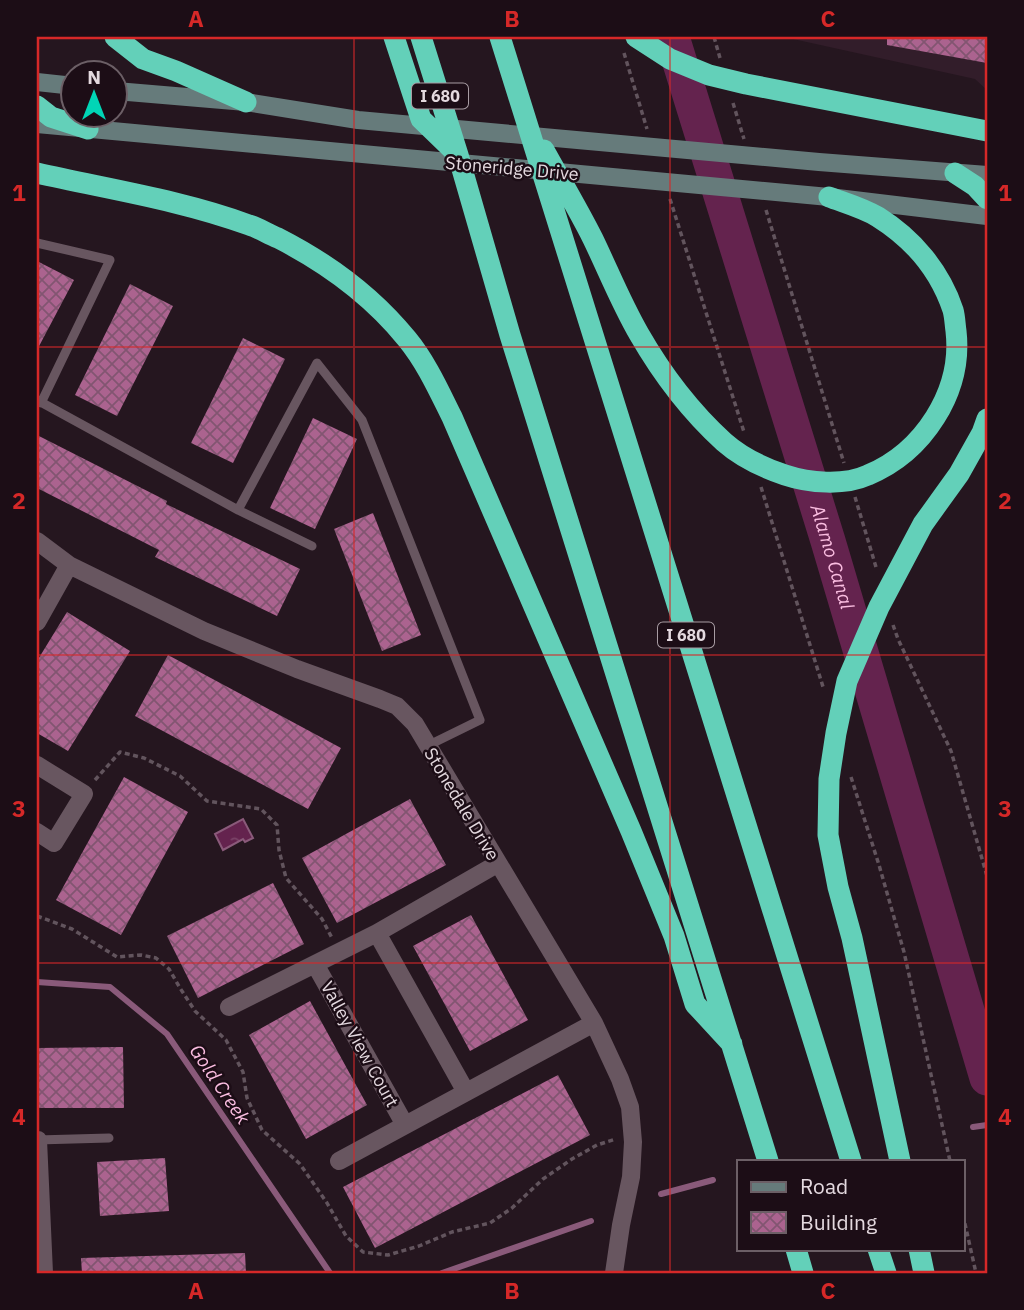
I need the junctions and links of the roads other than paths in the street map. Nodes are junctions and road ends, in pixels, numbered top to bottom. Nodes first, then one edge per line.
1 (115, 37) edge
2 (394, 37) edge
3 (421, 37) edge
4 (500, 37) edge
5 (630, 45) edge
6 (37, 82) edge
7 (60, 84) edge
8 (130, 92) edge
9 (246, 102) junction
10 (37, 106) edge
11 (522, 108) junction
12 (60, 120) edge
13 (37, 124) edge
14 (60, 126) edge
15 (99, 130) edge
16 (987, 131) edge
17 (458, 155) junction
18 (37, 173) edge
19 (955, 173) junction
20 (987, 175) edge
21 (829, 197) junction
22 (987, 199) edge
23 (987, 216) edge
24 (37, 243) edge
25 (39, 402) edge
26 (987, 419) edge
27 (238, 510) junction
28 (37, 541) edge
29 (312, 546) dead end
30 (69, 565) junction
31 (37, 622) edge
32 (427, 746) junction
33 (37, 765) edge
34 (37, 832) edge
35 (497, 864) junction
36 (377, 933) junction
37 (315, 964) junction
38 (229, 1007) dead end
39 (594, 1023) junction
40 (732, 1044) junction
41 (466, 1092) junction
42 (405, 1125) junction
43 (109, 1138) dead end
44 (38, 1140) edge
45 (768, 1160) edge
46 (850, 1160) edge
47 (900, 1160) edge
48 (339, 1161) dead end
49 (796, 1250) edge
50 (878, 1250) edge
51 (919, 1250) edge
52 (44, 1273) edge
53 (614, 1273) edge
54 (803, 1273) edge
55 (886, 1273) edge
56 (924, 1273) edge

1 - 9 highway
2 - 17 highway
3 - 17 highway, I 680
4 - 11 highway, I 680
5 - 16 highway
6 - 7 main road
8 - 9 main road, Stoneridge Drive
9 - 19 main road, Stoneridge Drive
10 - 12 highway
11 - 21 highway
11 - 46 highway, I 680
13 - 14 main road, Stoneridge Drive
15 - 21 main road, Stoneridge Drive
17 - 40 highway, I 680
18 - 40 highway
19 - 20 main road, Stoneridge Drive
19 - 22 highway
21 - 23 main road, Stoneridge Drive
24 - 25 lane
25 - 27 lane
26 - 47 highway
27 - 29 lane
27 - 32 lane
28 - 30 street, Stonedale Drive
30 - 31 street
30 - 32 street, Stonedale Drive
32 - 35 street, Stonedale Drive
33 - 34 street
35 - 36 street, Valley View Court
35 - 39 street, Stonedale Drive
36 - 37 street, Valley View Court
36 - 41 street
37 - 38 street, Valley View Court
37 - 42 street, Valley View Court
39 - 41 street, Valley View Court
39 - 53 street, Stonedale Drive
40 - 45 highway, I 680
41 - 42 street, Valley View Court
42 - 48 street, Valley View Court
43 - 44 lane
44 - 52 street
49 - 54 highway
50 - 55 highway
51 - 56 highway

